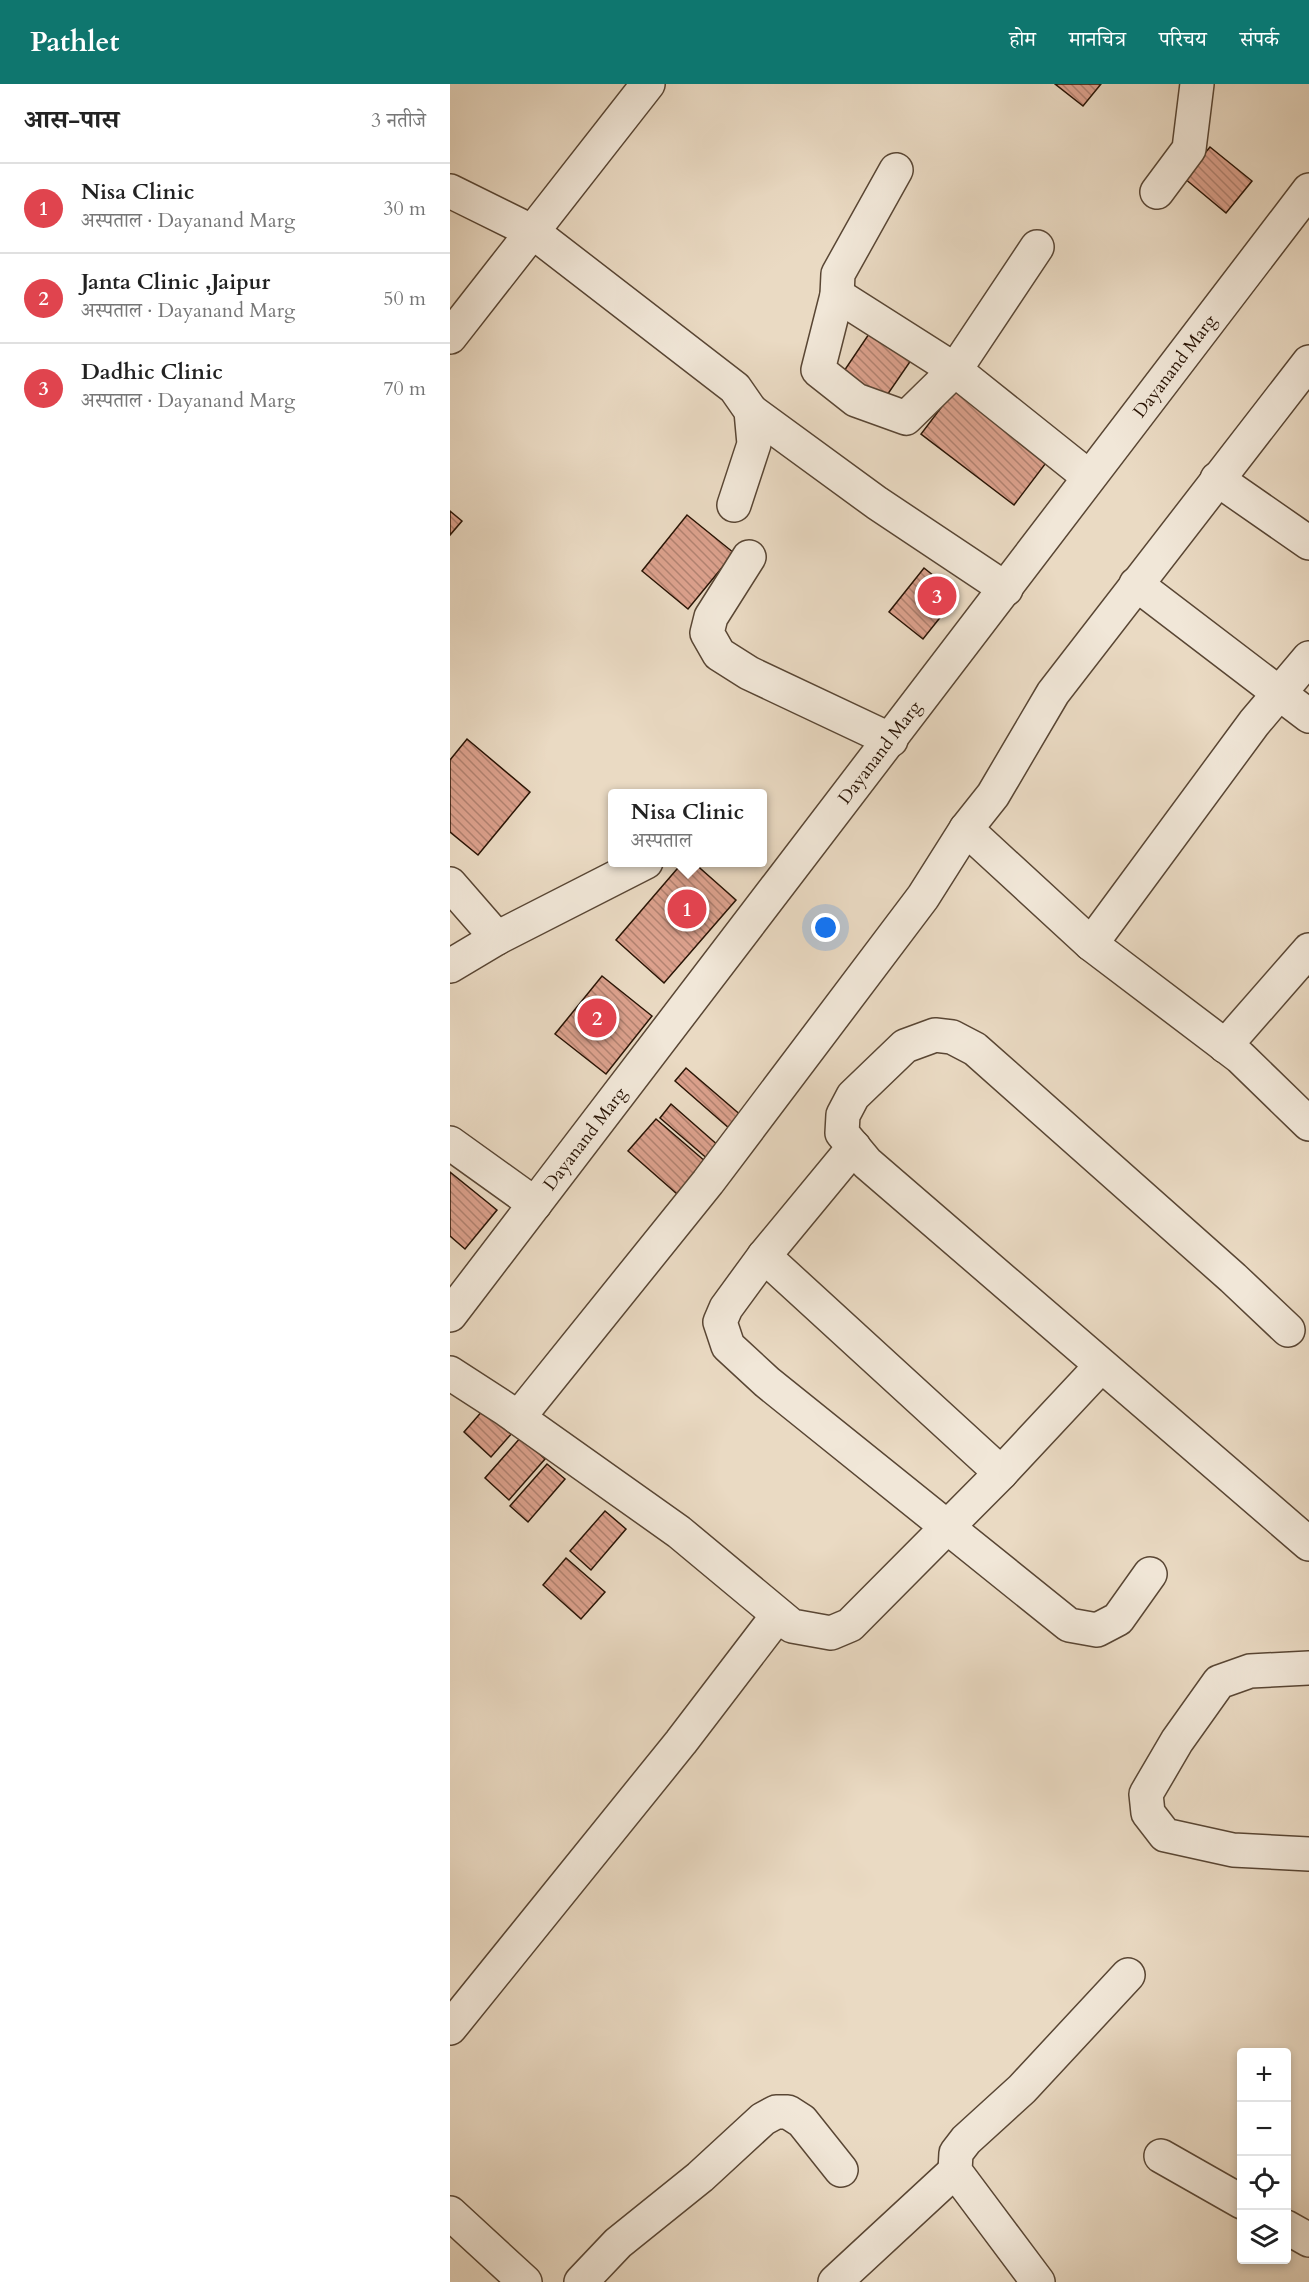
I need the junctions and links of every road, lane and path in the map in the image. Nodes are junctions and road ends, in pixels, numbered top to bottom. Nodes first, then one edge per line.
1 (648, 84) edge
2 (1197, 84) edge
3 (896, 170) dead end
4 (1309, 190) edge
5 (450, 191) edge
6 (1157, 192) dead end
7 (532, 232) junction
8 (1037, 247) dead end
9 (837, 295) junction
10 (450, 337) edge
11 (1309, 362) edge
12 (955, 370) junction
13 (752, 411) junction
14 (1089, 477) junction
15 (1217, 479) junction
16 (734, 505) dead end
17 (1309, 543) edge
18 (749, 557) dead end
19 (1136, 584) junction
20 (1006, 589) junction
21 (1309, 658) edge
22 (1280, 692) junction
23 (1309, 716) edge
24 (891, 740) junction
25 (966, 829) junction
26 (636, 867) edge
27 (450, 884) edge
28 (497, 938) junction
29 (1092, 944) junction
30 (1309, 950) edge
31 (450, 966) edge
32 (1225, 1046) junction
33 (1309, 1124) edge
34 (450, 1143) edge
35 (854, 1147) junction
36 (535, 1204) junction
37 (764, 1256) junction
38 (450, 1316) edge
39 (1288, 1330) dead end
40 (1101, 1366) junction
41 (450, 1373) edge
42 (518, 1418) junction
43 (1001, 1473) junction
44 (947, 1526) junction
45 (1309, 1544) edge
46 (1150, 1574) dead end
47 (778, 1615) junction
48 (1309, 1668) edge
49 (1309, 1854) edge
50 (1128, 1975) dead end
51 (450, 2028) edge
52 (1161, 2156) dead end
53 (842, 2170) dead end
54 (955, 2171) junction
55 (1237, 2199) edge
56 (450, 2213) edge
57 (1291, 2229) edge
58 (1309, 2240) edge
59 (525, 2282) edge
60 (581, 2282) edge
61 (835, 2282) edge
62 (1038, 2282) edge

1 - 7 street
2 - 6 street
3 - 9 street
4 - 14 street, Dayanand Marg
5 - 7 street
7 - 10 street
7 - 13 street
8 - 12 street
9 - 12 street
9 - 12 street
11 - 15 street
12 - 14 street
13 - 16 street
13 - 20 street
14 - 20 street, Dayanand Marg
15 - 17 street
15 - 19 street
18 - 24 street
19 - 22 street
19 - 25 street
20 - 24 street, Dayanand Marg
21 - 22 street
22 - 23 street
22 - 29 street
24 - 36 street, Dayanand Marg
25 - 29 street
25 - 42 street
26 - 28 street
27 - 28 street
28 - 31 street
29 - 32 street
30 - 32 street
32 - 33 street
34 - 36 street
35 - 37 street
35 - 39 street
35 - 40 street
36 - 38 street, Dayanand Marg
37 - 43 street
37 - 44 street
40 - 43 street
40 - 45 street
41 - 42 street
42 - 47 street
43 - 44 street
44 - 46 street
44 - 47 street
47 - 51 street
48 - 49 street
50 - 54 street
52 - 55 street
53 - 60 street
54 - 61 street
54 - 62 street
56 - 59 street
57 - 58 street

